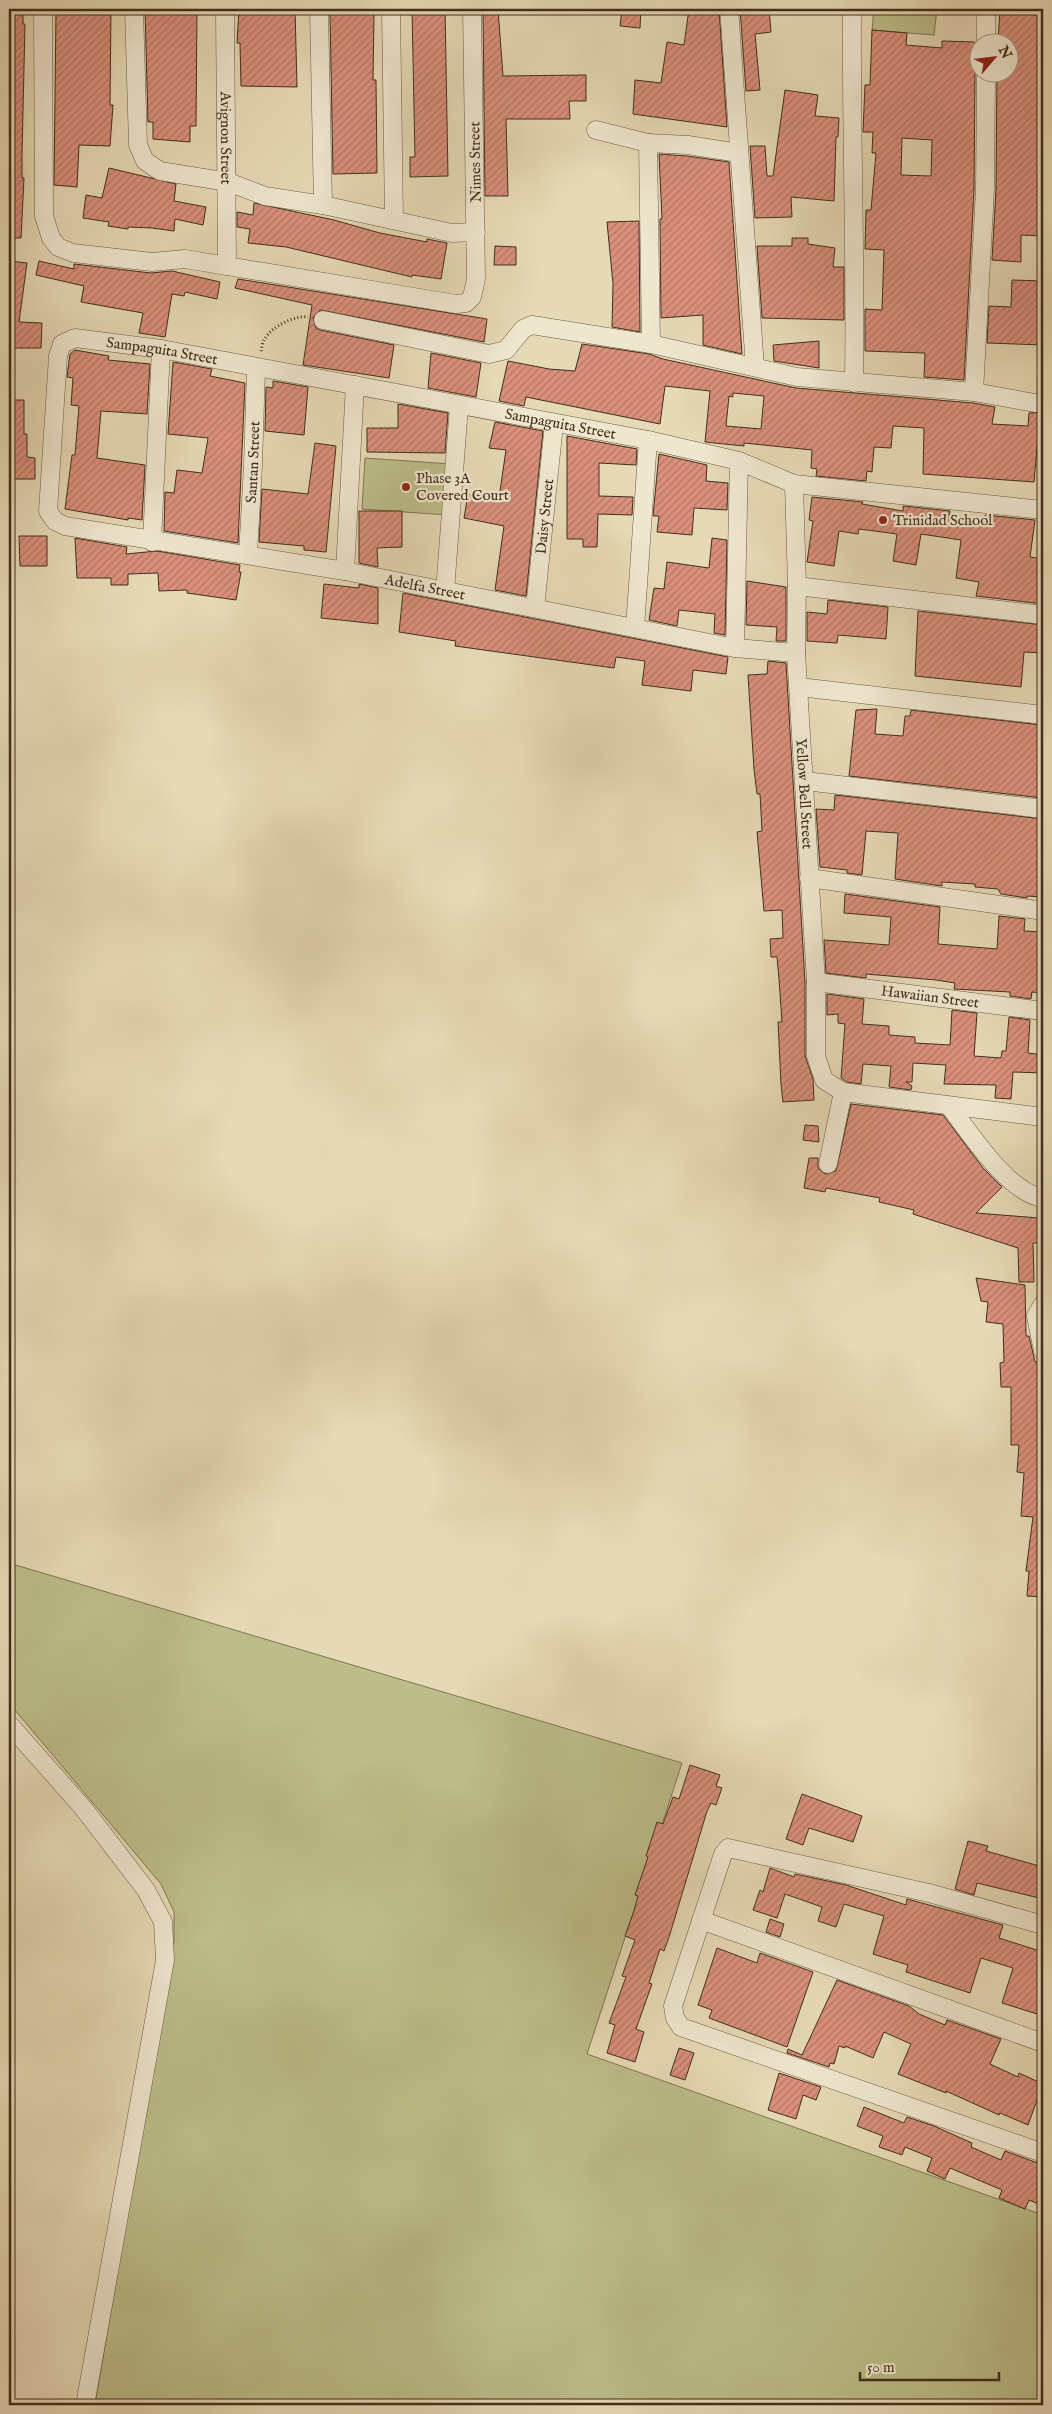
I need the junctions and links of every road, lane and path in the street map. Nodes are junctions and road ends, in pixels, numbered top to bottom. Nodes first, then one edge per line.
1 (43, 9) edge
2 (134, 9) edge
3 (225, 9) edge
4 (319, 9) edge
5 (392, 9) edge
6 (472, 9) edge
7 (728, 9) edge
8 (852, 9) edge
9 (986, 9) edge
10 (986, 32) edge
11 (986, 82) edge
12 (596, 130) dead end
13 (648, 143) junction
14 (739, 153) junction
15 (228, 182) junction
16 (323, 205) junction
17 (394, 220) junction
18 (476, 232) junction
19 (227, 266) junction
20 (323, 320) joint
21 (651, 344) junction
22 (161, 350) junction
23 (755, 367) junction
24 (256, 369) junction
25 (854, 383) junction
26 (355, 385) junction
27 (974, 392) junction
28 (1043, 401) edge
29 (459, 406) junction
30 (554, 424) junction
31 (648, 440) junction
32 (739, 461) junction
33 (794, 484) junction
34 (1043, 510) edge
35 (55, 522) joint
36 (152, 542) junction
37 (248, 554) junction
38 (345, 571) junction
39 (797, 586) junction
40 (445, 591) junction
41 (535, 608) junction
42 (1043, 615) edge
43 (636, 628) junction
44 (735, 648) junction
45 (796, 653) junction
46 (799, 687) junction
47 (1043, 715) edge
48 (805, 781) junction
49 (1043, 809) edge
50 (810, 878) junction
51 (1043, 911) edge
52 (816, 982) junction
53 (1043, 1011) edge
54 (843, 1092) junction
55 (950, 1107) junction
56 (1043, 1117) edge
57 (828, 1164) dead end
58 (1043, 1198) edge
59 (1043, 1304) edge
60 (1043, 1351) edge
61 (9, 1724) edge
62 (701, 1920) junction
63 (1043, 1925) edge
64 (1043, 2043) edge
65 (1043, 2153) edge
66 (85, 2405) edge

1 - 19 street
2 - 15 street
3 - 15 street, Avignon Street
4 - 16 street
5 - 17 street
6 - 18 street, Nimes Street
7 - 14 street
8 - 25 street
9 - 10 street
11 - 27 street
12 - 13 street
13 - 14 street
13 - 21 street
14 - 23 street
15 - 16 street
15 - 19 street, Avignon Street
16 - 17 street
17 - 18 street
18 - 19 street, Nimes Street
20 - 21 street
20 - 24 path
21 - 23 street
22 - 24 street, Sampaguita Street
22 - 35 street, Sampaguita Street
22 - 36 street
23 - 25 street
24 - 26 street, Sampaguita Street
24 - 37 street, Santan Street
25 - 27 street
26 - 29 street, Sampaguita Street
26 - 38 street
27 - 28 street
29 - 30 street, Sampaguita Street
29 - 40 street
30 - 31 street, Sampaguita Street
30 - 41 street, Daisy Street
31 - 32 street, Sampaguita Street
31 - 43 street
32 - 33 street, Sampaguita Street
32 - 44 street
33 - 34 street, Sampaguita Street
33 - 39 street, Yellow Bell Street
35 - 36 street, Adelfa Street
36 - 37 street, Adelfa Street
37 - 38 street, Adelfa Street
38 - 40 street, Adelfa Street
39 - 42 street
39 - 45 street, Yellow Bell Street
40 - 41 street, Adelfa Street
41 - 43 street, Adelfa Street
43 - 44 street, Adelfa Street
44 - 45 street, Adelfa Street
45 - 46 street, Yellow Bell Street
46 - 47 street
46 - 48 street, Yellow Bell Street
48 - 49 street
48 - 50 street, Yellow Bell Street
50 - 51 street
50 - 52 street, Yellow Bell Street
52 - 53 street, Hawaiian Street
52 - 54 street, Yellow Bell Street
54 - 55 street
54 - 57 street
55 - 56 street
55 - 58 street
59 - 60 street
61 - 66 street
62 - 63 street
62 - 64 street
62 - 65 street

